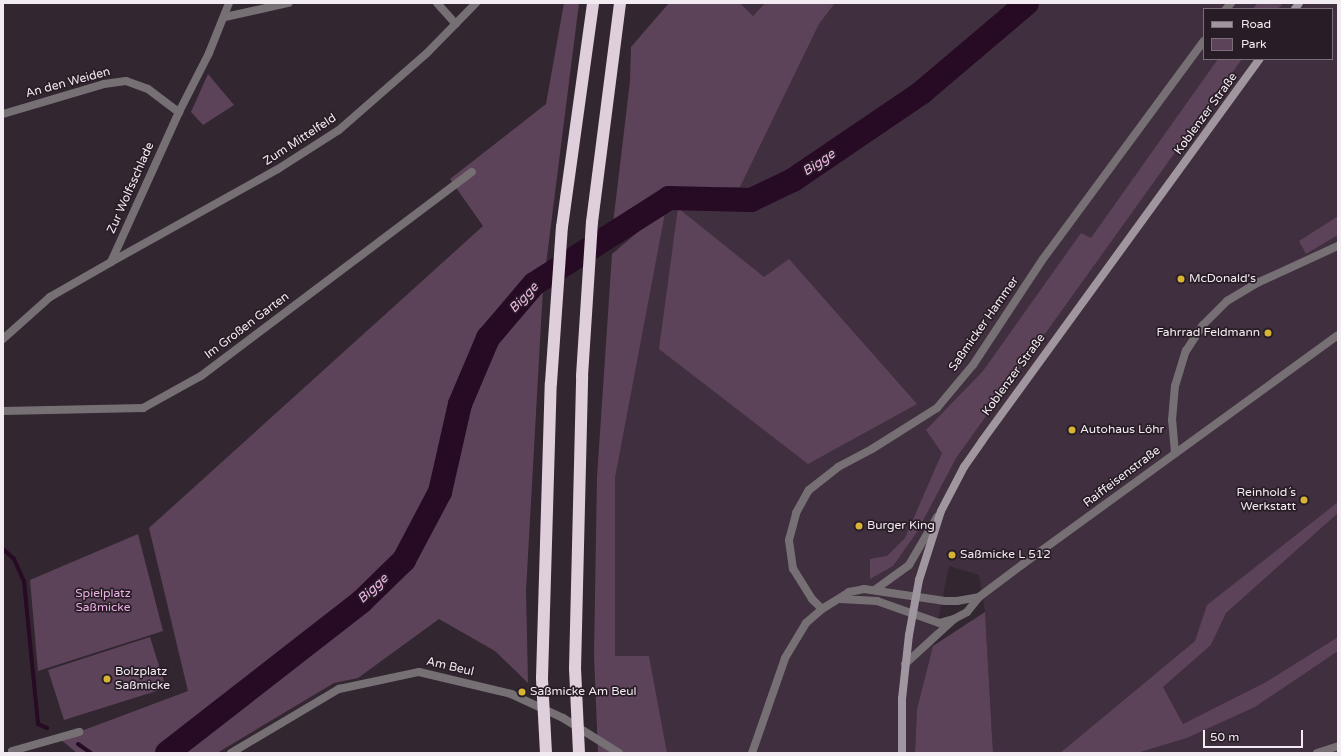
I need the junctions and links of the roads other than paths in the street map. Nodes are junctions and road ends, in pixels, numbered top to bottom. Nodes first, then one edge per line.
1 (228, 3) edge
2 (288, 3) edge
3 (437, 3) edge
4 (476, 3) edge
5 (593, 3) edge
6 (620, 3) edge
7 (225, 17) junction
8 (456, 24) junction
9 (1203, 42) edge
10 (1259, 60) edge
11 (179, 112) junction
12 (3, 114) edge
13 (472, 172) dead end
14 (1338, 246) edge
15 (111, 262) junction
16 (1338, 335) edge
17 (3, 338) edge
18 (3, 411) edge
19 (1175, 453) junction
20 (941, 512) junction
21 (876, 589) junction
22 (979, 597) junction
23 (916, 598) junction
24 (840, 599) junction
25 (822, 608) junction
26 (912, 614) junction
27 (954, 619) junction
28 (905, 664) junction
29 (79, 732) dead end
30 (1338, 746) edge
31 (3, 748) edge
32 (15, 752) edge
33 (231, 753) edge
34 (546, 753) edge
35 (579, 753) edge
36 (619, 753) edge
37 (752, 753) edge
38 (902, 753) edge
39 (1317, 753) edge

1 - 7 street, Zur Wolfsschlade
2 - 7 street
3 - 8 street
4 - 8 street, Zum Mittelfeld
5 - 34 highway
6 - 35 highway
7 - 11 street, Zur Wolfsschlade
8 - 15 street, Zum Mittelfeld
9 - 25 street, Saßmicker Hammer
10 - 20 main road, Koblenzer Straße
11 - 12 street, An den Weiden
11 - 15 street, Zur Wolfsschlade
13 - 18 street, Im Großen Garten
14 - 19 street
15 - 17 street
16 - 19 street, Raiffeisenstraße
19 - 22 street, Raiffeisenstraße
20 - 21 street
20 - 23 main road, Koblenzer Straße
21 - 23 street
21 - 24 street
22 - 23 street, Raiffeisenstraße
22 - 27 street, Raiffeisenstraße
23 - 26 main road, Koblenzer Straße
24 - 25 street
24 - 26 street
25 - 37 street
26 - 27 street, Raiffeisenstraße
26 - 28 main road, Koblenzer Straße
27 - 28 street, Raiffeisenstraße
28 - 38 main road, Koblenzer Straße
29 - 32 street
30 - 39 street
31 - 32 street
33 - 36 street, Am Beul

